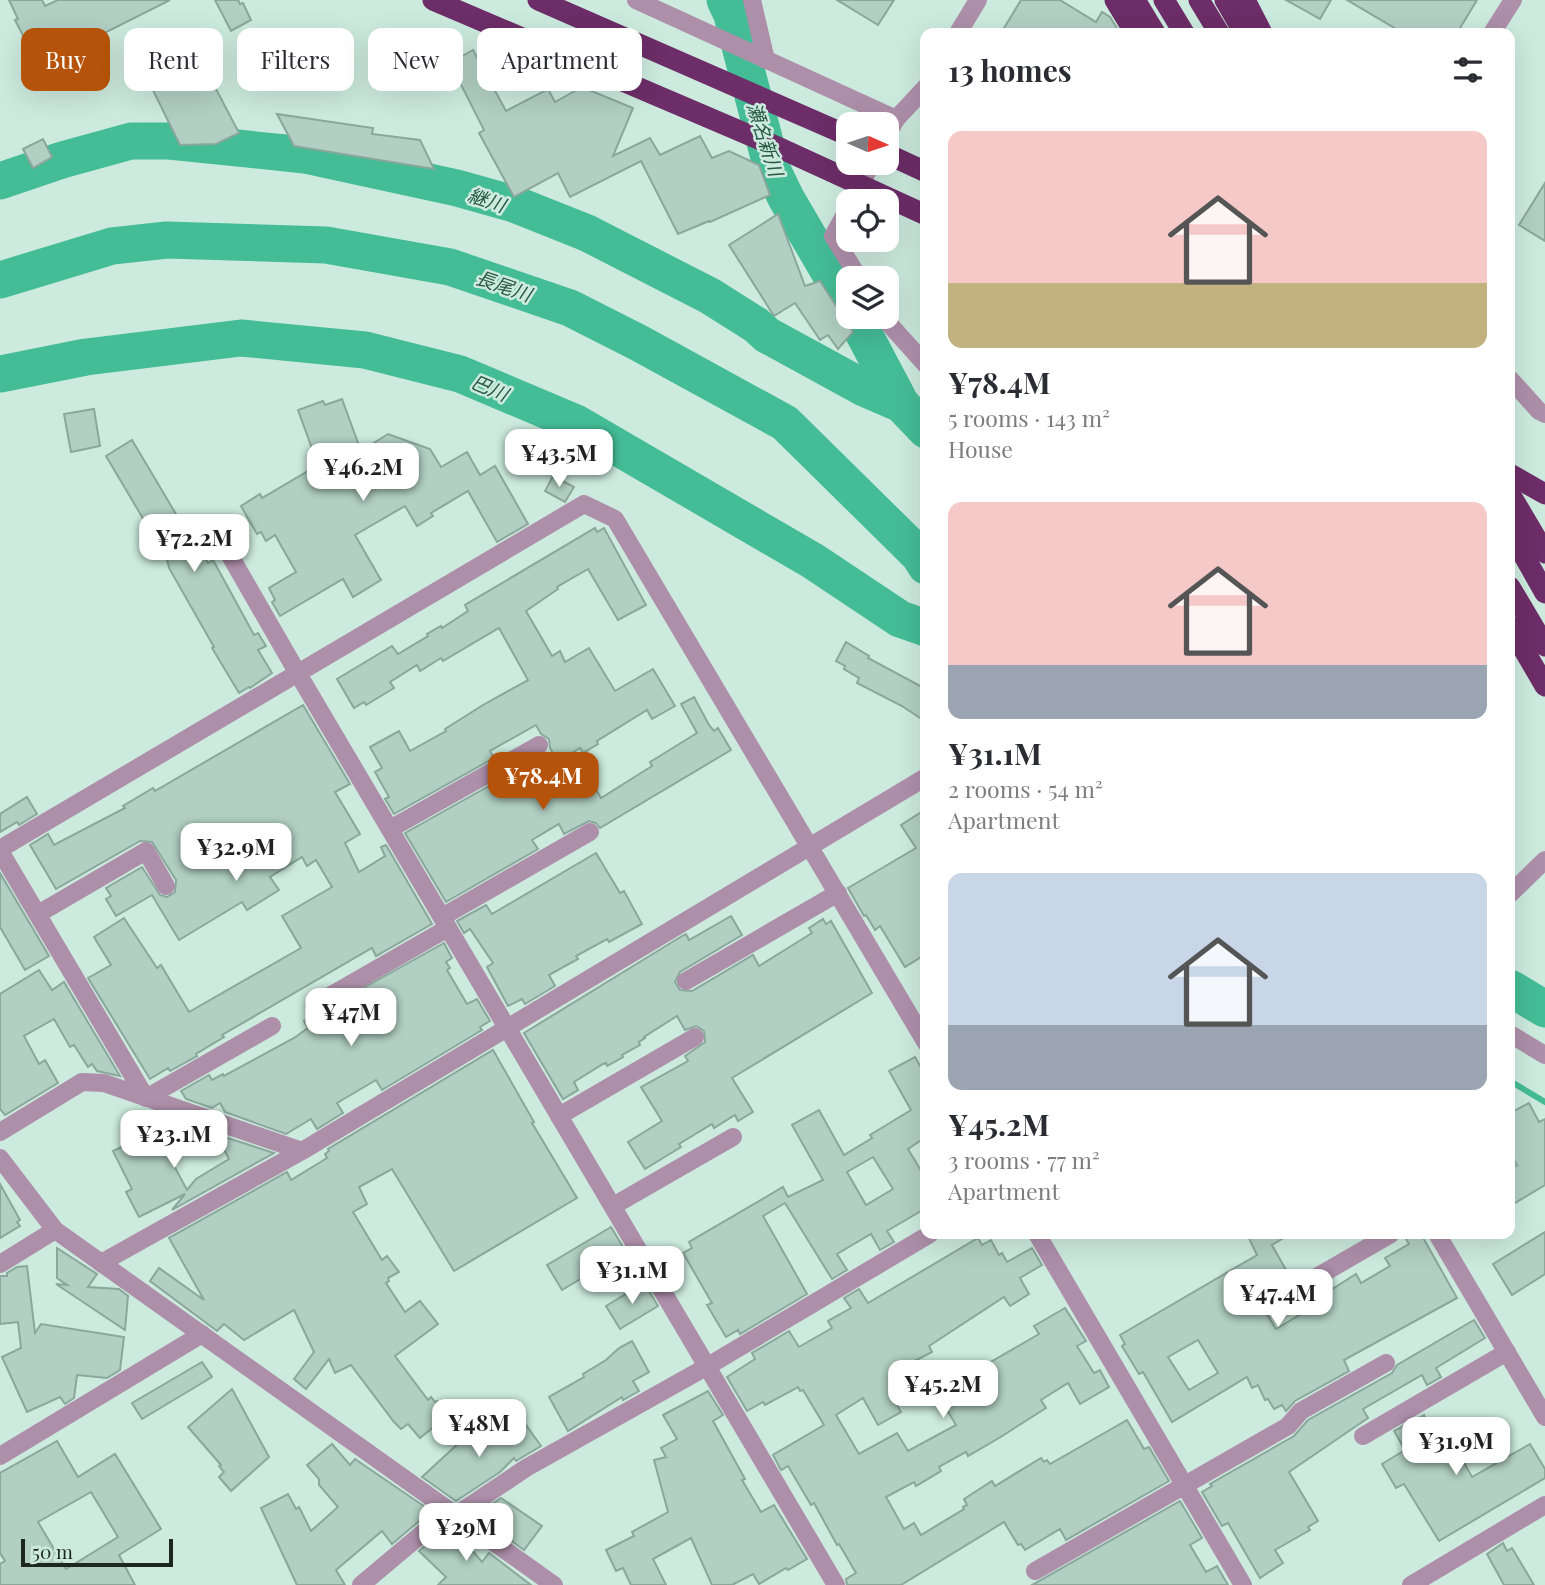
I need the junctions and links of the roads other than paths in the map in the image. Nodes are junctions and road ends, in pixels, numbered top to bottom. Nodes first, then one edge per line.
1 (433, 0) edge
2 (538, 0) edge
3 (636, 0) edge
4 (752, 0) edge
5 (978, 0) edge
6 (1115, 0) edge
7 (1135, 0) edge
8 (1164, 0) edge
9 (1199, 0) edge
10 (1225, 0) edge
11 (1245, 0) edge
12 (1513, 0) edge
13 (961, 28) edge
14 (1132, 28) edge
15 (1151, 28) edge
16 (1181, 28) edge
17 (1216, 28) edge
18 (1241, 28) edge
19 (1259, 28) edge
20 (1495, 28) edge
21 (766, 60) junction
22 (920, 97) edge
23 (864, 112) edge
24 (900, 118) edge
25 (836, 130) edge
26 (900, 160) edge
27 (920, 169) edge
28 (920, 212) edge
29 (894, 329) edge
30 (920, 358) edge
31 (1515, 385) edge
32 (1545, 414) edge
33 (1515, 477) edge
34 (1541, 492) edge
35 (1515, 502) edge
36 (1515, 520) edge
37 (213, 526) dead end
38 (1545, 537) edge
39 (1515, 540) edge
40 (1545, 553) edge
41 (1545, 593) edge
42 (1515, 595) edge
43 (1515, 635) edge
44 (1545, 646) edge
45 (297, 672) junction
46 (1545, 686) edge
47 (539, 745) dead end
48 (920, 781) edge
49 (390, 830) junction
50 (590, 832) dead end
51 (810, 846) junction
52 (0, 850) edge
53 (1545, 860) edge
54 (166, 886) dead end
55 (1515, 889) edge
56 (838, 893) junction
57 (38, 914) junction
58 (445, 923) junction
59 (686, 981) dead end
60 (314, 1005) dead end
61 (272, 1026) dead end
62 (507, 1027) junction
63 (920, 1033) edge
64 (695, 1037) dead end
65 (1515, 1037) edge
66 (1545, 1055) edge
67 (146, 1098) junction
68 (559, 1116) junction
69 (0, 1132) edge
70 (733, 1138) dead end
71 (302, 1151) junction
72 (0, 1158) edge
73 (613, 1206) junction
74 (55, 1230) junction
75 (922, 1239) edge
76 (1040, 1239) edge
77 (1382, 1239) edge
78 (1440, 1239) edge
79 (101, 1263) junction
80 (0, 1264) edge
81 (1275, 1301) dead end
82 (202, 1334) junction
83 (1507, 1352) junction
84 (1386, 1363) dead end
85 (708, 1366) junction
86 (1545, 1417) edge
87 (1363, 1436) dead end
88 (0, 1456) edge
89 (1186, 1487) junction
90 (1545, 1505) edge
91 (453, 1513) junction
92 (1035, 1571) dead end
93 (361, 1585) edge
94 (554, 1585) edge
95 (836, 1585) edge
96 (1243, 1585) edge
97 (1411, 1585) edge

1 - 28 highway
2 - 25 highway
3 - 21 street
4 - 21 street
5 - 13 street
6 - 14 highway
7 - 15 highway
8 - 16 highway
9 - 17 highway
10 - 18 highway
11 - 19 highway
12 - 20 street
21 - 23 street
22 - 24 street
26 - 27 highway
29 - 30 street
31 - 32 street
33 - 34 highway
35 - 40 highway
36 - 38 highway
37 - 45 street
39 - 41 highway
42 - 44 highway
43 - 46 highway
45 - 49 street
45 - 51 street
45 - 52 street
47 - 49 street
48 - 51 street
49 - 58 street
50 - 58 street
51 - 56 street
51 - 62 street
52 - 57 street
53 - 55 street
54 - 57 street
56 - 59 street
56 - 63 street
57 - 67 street
58 - 60 street
58 - 62 street
61 - 67 street
62 - 68 street
62 - 71 street
64 - 68 street
65 - 66 street
67 - 69 street
67 - 71 street
68 - 73 street
70 - 73 street
71 - 79 street
72 - 74 street
73 - 85 street
74 - 79 street
74 - 80 street
75 - 85 street
76 - 89 street
77 - 81 street
78 - 83 street
79 - 82 street
82 - 88 street
82 - 91 street
83 - 86 street
83 - 87 street
84 - 89 street
85 - 91 street
85 - 95 street
89 - 92 street
89 - 96 street
90 - 97 street
91 - 93 street
91 - 94 street

